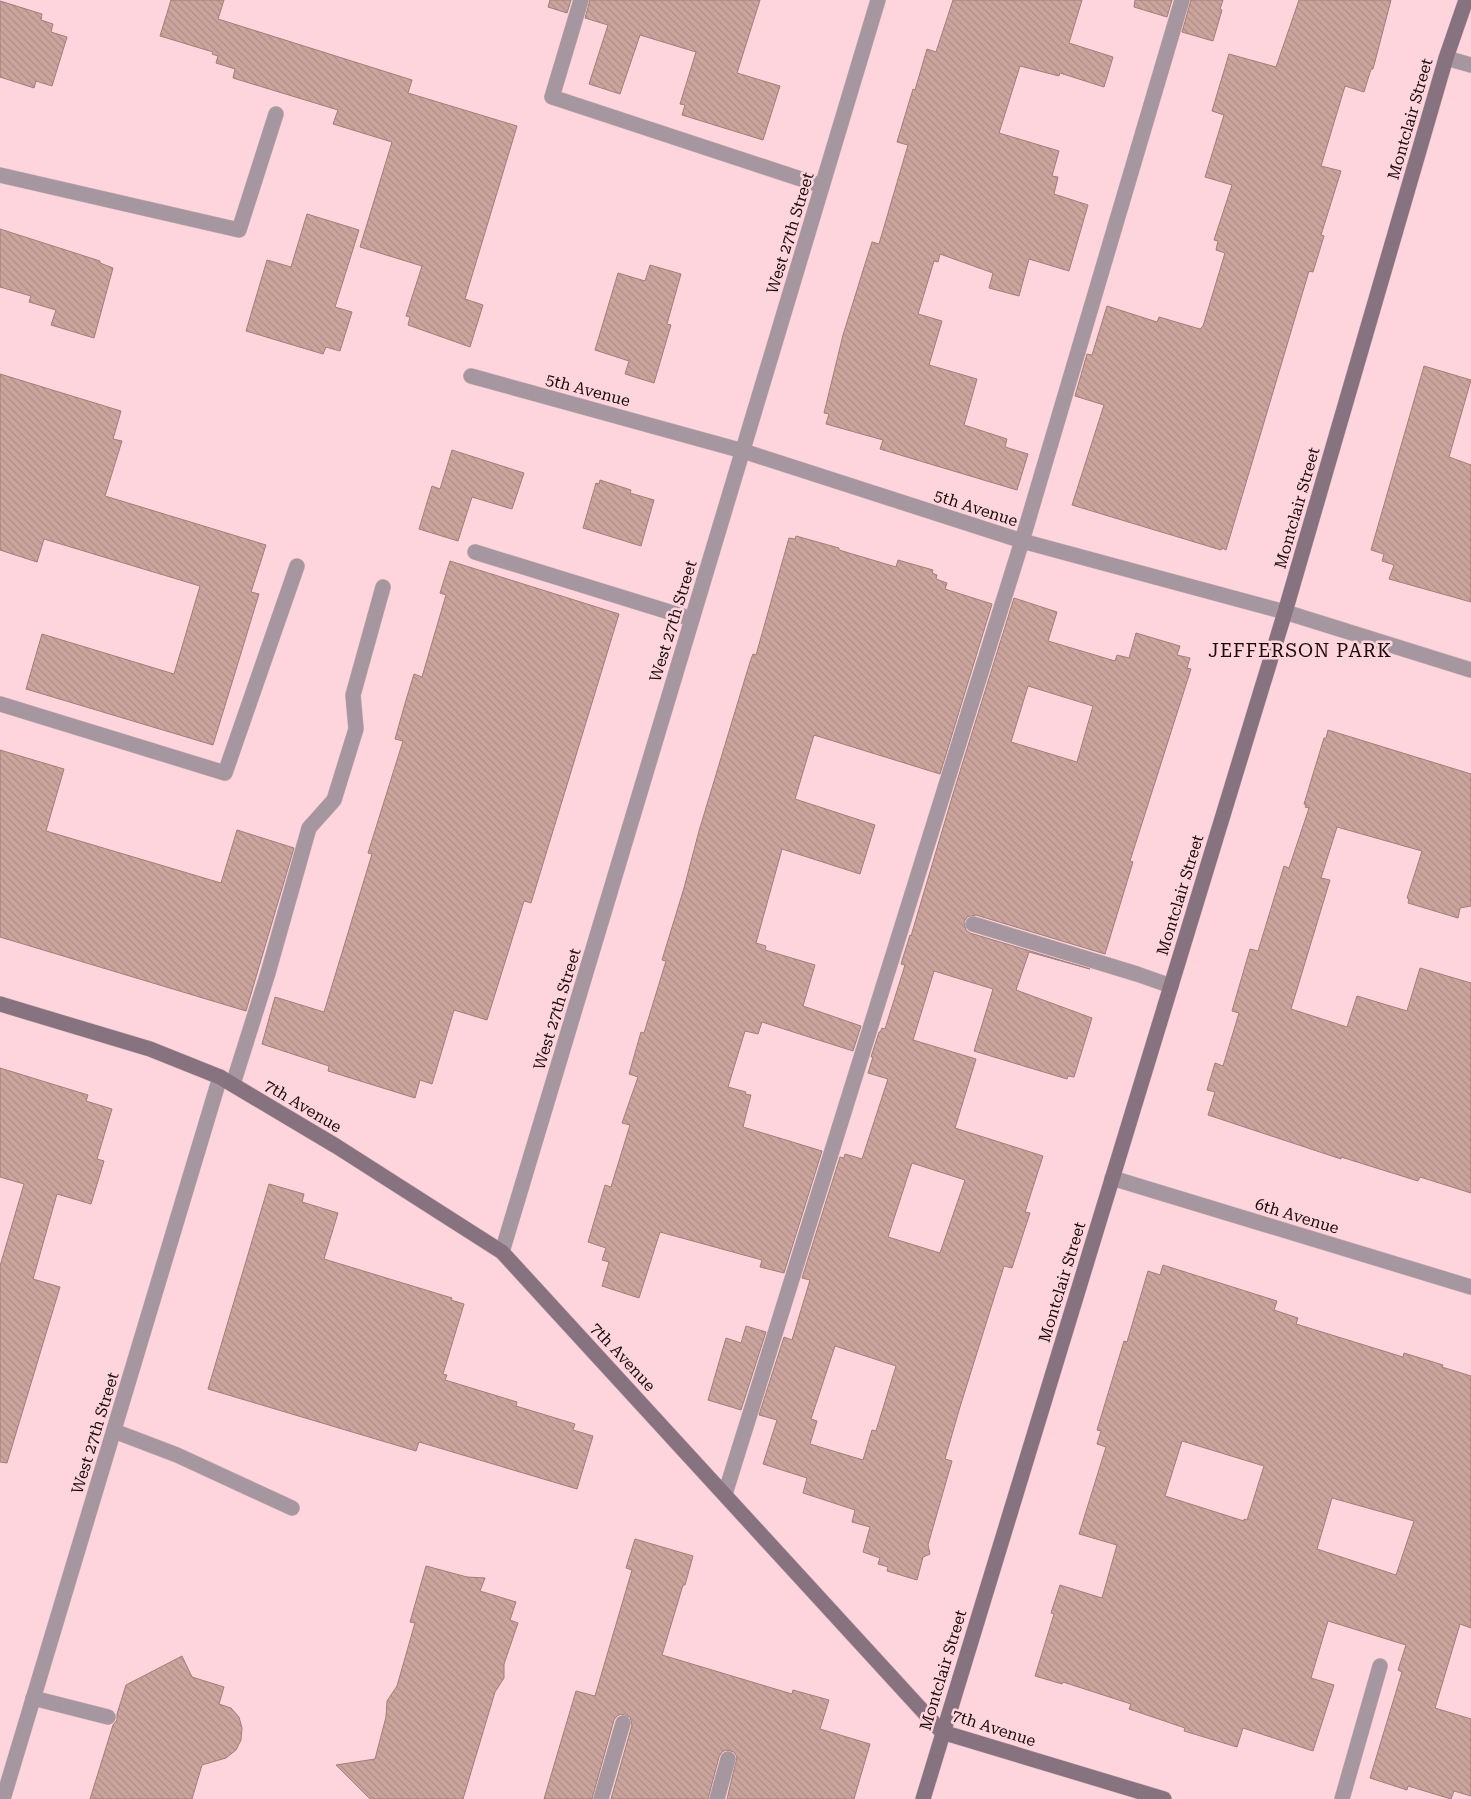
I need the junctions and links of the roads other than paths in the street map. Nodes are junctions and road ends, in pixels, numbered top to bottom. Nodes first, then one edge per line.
1 (581, 0) edge
2 (878, 0) edge
3 (1182, 0) edge
4 (1466, 0) edge
5 (1446, 58) junction
6 (1471, 65) edge
7 (276, 114) dead end
8 (0, 175) edge
9 (822, 186) junction
10 (471, 376) dead end
11 (742, 451) junction
12 (1022, 541) junction
13 (475, 552) dead end
14 (297, 566) dead end
15 (384, 587) dead end
16 (1285, 612) junction
17 (692, 619) junction
18 (1471, 670) edge
19 (0, 704) edge
20 (973, 924) dead end
21 (1171, 986) junction
22 (0, 1004) edge
23 (227, 1080) junction
24 (1112, 1178) junction
25 (502, 1252) junction
26 (1471, 1287) edge
27 (114, 1431) junction
28 (725, 1494) junction
29 (292, 1508) dead end
30 (1380, 1666) dead end
31 (34, 1698) junction
32 (108, 1717) dead end
33 (623, 1723) dead end
34 (942, 1732) junction
35 (728, 1759) dead end
36 (3, 1799) edge
37 (600, 1799) edge
38 (717, 1799) edge
39 (923, 1799) edge
40 (1164, 1799) edge
41 (1342, 1799) edge

1 - 9 street
2 - 9 street, West 27th Street
3 - 12 street
4 - 5 street, Montclair Street
5 - 6 street
5 - 16 street, Montclair Street
7 - 8 street
9 - 11 street, West 27th Street
10 - 11 street, 5th Avenue
11 - 12 street, 5th Avenue
11 - 17 street, West 27th Street
12 - 16 street, 5th Avenue
12 - 28 street
13 - 17 street
14 - 19 street
15 - 23 street, West 27th Street
16 - 18 street, 5th Avenue
16 - 21 street, Montclair Street
17 - 25 street, West 27th Street
20 - 21 street
21 - 24 street, Montclair Street
22 - 23 street, 7th Avenue
23 - 25 street, 7th Avenue
23 - 27 street, West 27th Street
24 - 26 street, 6th Avenue
24 - 34 street, Montclair Street
25 - 28 street, 7th Avenue
27 - 29 street
27 - 31 street, West 27th Street
28 - 34 street, 7th Avenue
30 - 41 street
31 - 32 street
31 - 36 street, West 27th Street
33 - 37 street
34 - 39 street, Montclair Street
34 - 40 street, 7th Avenue
35 - 38 street

